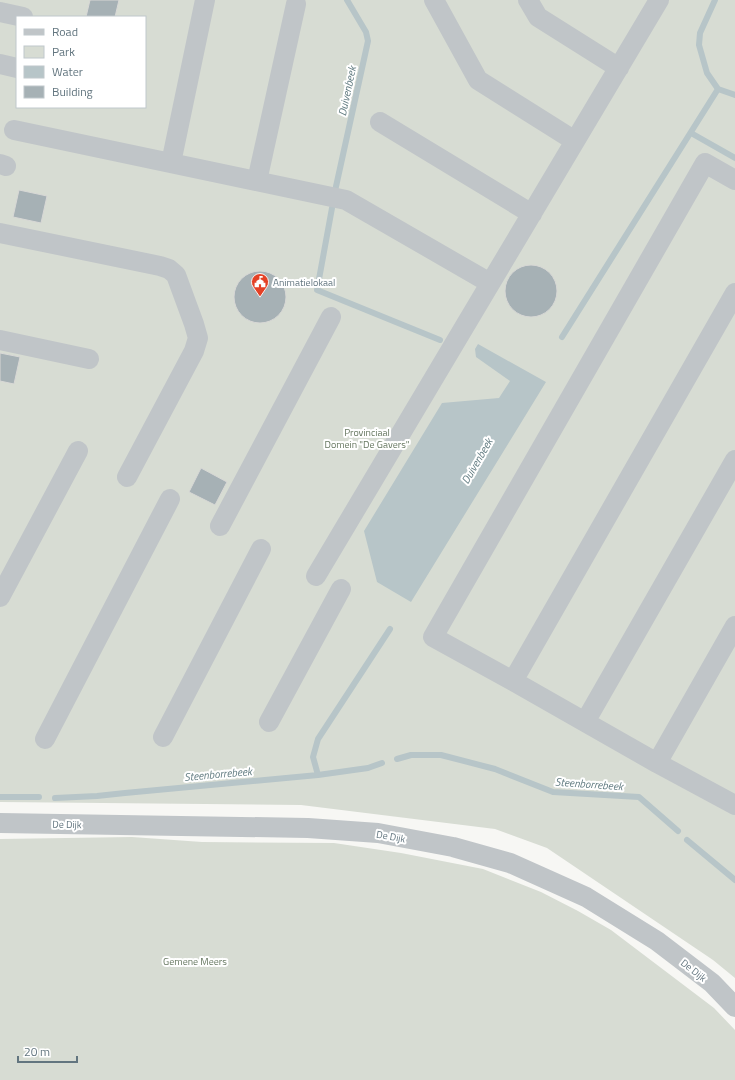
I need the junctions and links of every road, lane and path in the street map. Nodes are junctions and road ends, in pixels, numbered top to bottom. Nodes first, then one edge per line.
1 (205, 0) edge
2 (434, 0) edge
3 (528, 0) edge
4 (659, 0) edge
5 (296, 4) dead end
6 (0, 12) edge
7 (18, 16) edge
8 (0, 64) edge
9 (16, 68) edge
10 (619, 68) junction
11 (380, 122) dead end
12 (14, 130) dead end
13 (575, 141) junction
14 (171, 162) junction
15 (735, 180) edge
16 (257, 181) junction
17 (532, 214) junction
18 (0, 233) edge
19 (490, 283) junction
20 (735, 293) edge
21 (331, 317) dead end
22 (0, 340) edge
23 (89, 359) dead end
24 (78, 451) dead end
25 (735, 460) edge
26 (127, 477) dead end
27 (170, 499) dead end
28 (220, 526) dead end
29 (261, 549) dead end
30 (316, 576) dead end
31 (341, 590) dead end
32 (0, 597) edge
33 (735, 626) edge
34 (513, 681) junction
35 (268, 722) dead end
36 (585, 722) junction
37 (163, 737) dead end
38 (45, 739) dead end
39 (656, 763) junction
40 (734, 801) edge
41 (0, 823) edge
42 (735, 1007) edge

1 - 14 street
2 - 13 street
3 - 10 street
4 - 10 street
5 - 16 street
6 - 7 street
8 - 9 street
10 - 13 street
11 - 17 street
12 - 14 street
13 - 17 street
14 - 16 street
15 - 34 street
16 - 19 street
17 - 19 street
18 - 26 street
19 - 30 street
20 - 34 street
21 - 28 street
22 - 23 street
24 - 32 street
25 - 36 street
27 - 38 street
29 - 37 street
31 - 35 street
33 - 39 street
34 - 36 street
36 - 39 street
39 - 40 street
41 - 42 street, De Dijk

